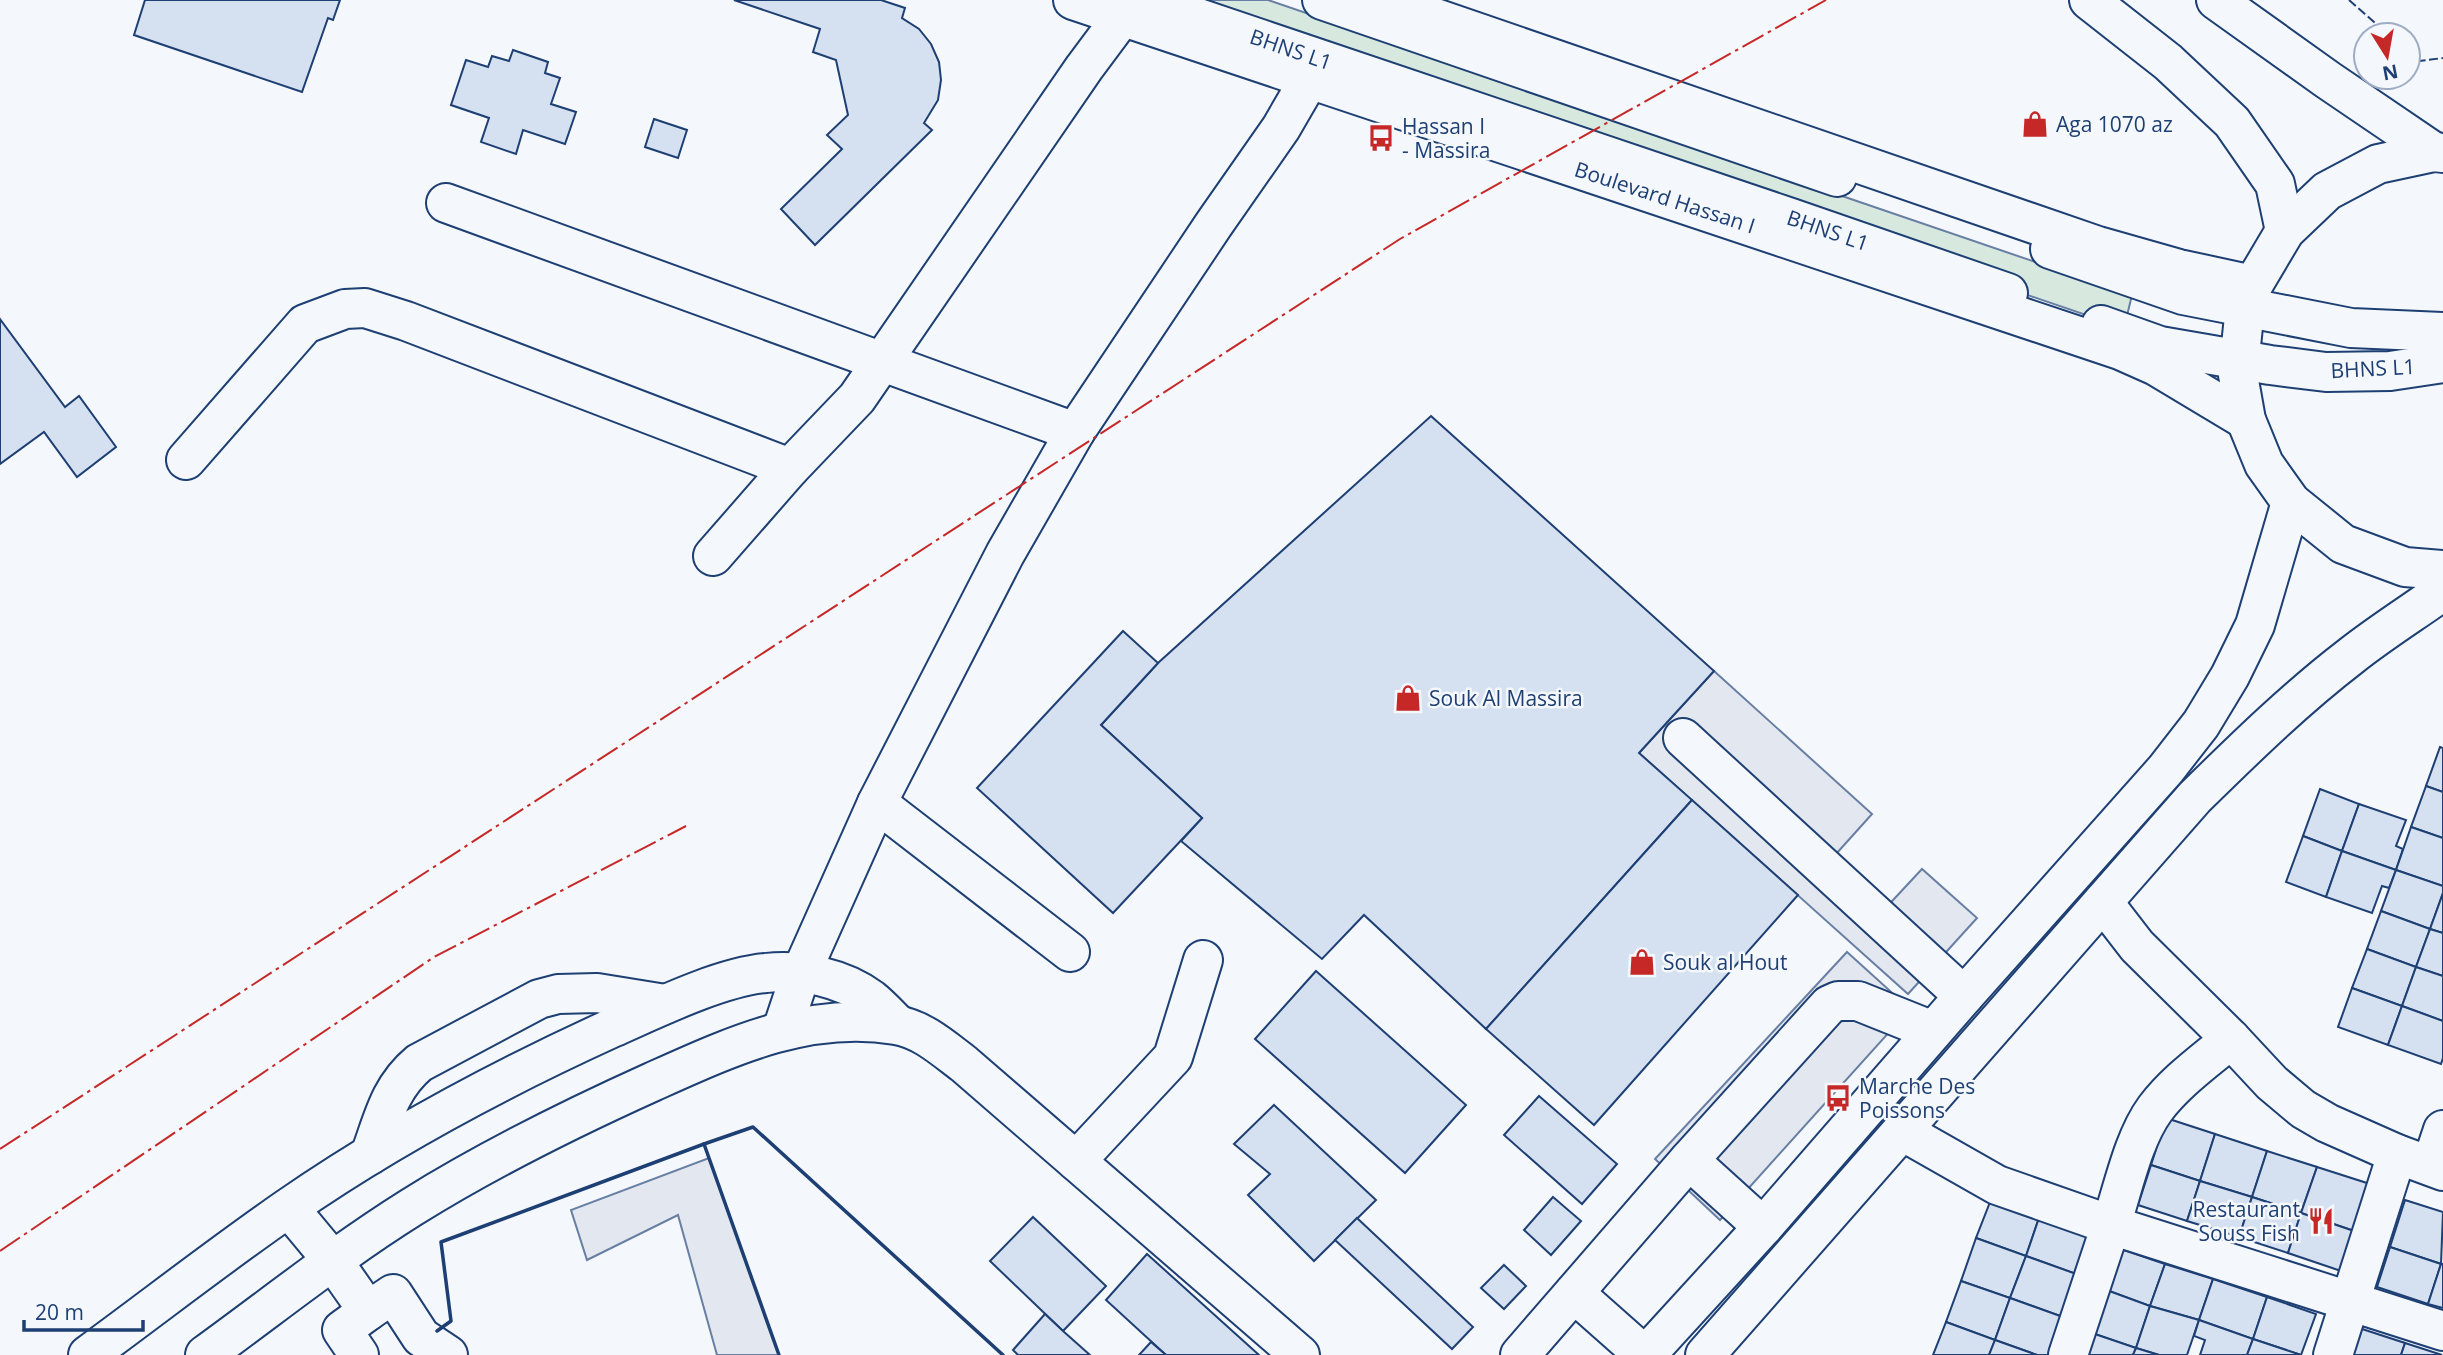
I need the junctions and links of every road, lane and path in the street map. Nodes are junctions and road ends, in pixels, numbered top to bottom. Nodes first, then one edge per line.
1 (1073, 0) edge
2 (1322, 0) edge
3 (1383, 0) edge
4 (2090, 0) edge
5 (2216, 0) edge
6 (1133, 8) edge
7 (1310, 78) junction
8 (2439, 153) edge
9 (446, 203) dead end
10 (2285, 231) junction
11 (2249, 296) junction
12 (2443, 332) edge
13 (2239, 360) junction
14 (882, 363) junction
15 (2443, 363) edge
16 (2246, 420) junction
17 (1075, 432) junction
18 (186, 460) dead end
19 (790, 468) junction
20 (2291, 502) junction
21 (713, 556) dead end
22 (2443, 570) edge
23 (2443, 591) edge
24 (1683, 738) dead end
25 (877, 803) junction
26 (2103, 902) junction
27 (1070, 952) dead end
28 (1203, 960) dead end
29 (801, 973) junction
30 (1964, 996) junction
31 (665, 1004) junction
32 (898, 1025) junction
33 (782, 1030) junction
34 (1933, 1031) junction
35 (2231, 1040) junction
36 (2443, 1130) edge
37 (1902, 1131) junction
38 (370, 1155) junction
39 (1689, 1160) junction
40 (1076, 1161) junction
41 (2424, 1163) edge
42 (289, 1208) junction
43 (2111, 1225) junction
44 (1763, 1227) junction
45 (333, 1261) junction
46 (1574, 1293) junction
47 (2350, 1300) junction
48 (368, 1311) junction
49 (2443, 1331) edge
50 (1714, 1350) edge
51 (88, 1355) edge
52 (205, 1355) edge
53 (359, 1355) edge
54 (447, 1355) edge
55 (1300, 1355) edge
56 (1520, 1355) edge
57 (1645, 1355) edge
58 (2068, 1355) edge
59 (2333, 1355) edge

1 - 6 street, Boulevard Hassan I
2 - 11 street, BHNS L1
3 - 11 street
4 - 10 street
5 - 8 street
6 - 7 street, Boulevard Hassan I
6 - 13 street, BHNS L1
6 - 14 street
7 - 16 street, Boulevard Hassan I
7 - 17 street
8 - 10 street
9 - 14 street
10 - 11 street
11 - 12 street, BHNS L1
11 - 13 street
13 - 15 street, BHNS L1
13 - 16 street
14 - 17 street
14 - 19 street
16 - 20 street
17 - 25 street
18 - 19 street
19 - 21 street
20 - 22 street
20 - 30 street
23 - 26 street
24 - 30 street
25 - 27 street
25 - 29 street
26 - 35 street
26 - 37 street
28 - 40 street
29 - 31 street
29 - 32 street
29 - 33 street
30 - 34 street
31 - 38 street
31 - 38 street
32 - 33 street
32 - 40 street
33 - 45 street
34 - 39 street
34 - 44 street
35 - 41 street
35 - 43 street
36 - 41 street
37 - 43 street
37 - 50 street
38 - 42 street
39 - 44 street
39 - 46 street
40 - 55 street
41 - 47 street
42 - 45 street
42 - 51 street
43 - 47 street
43 - 58 street
44 - 57 street
45 - 48 street
45 - 52 street
46 - 56 street
46 - 57 street
47 - 49 street
47 - 59 street
48 - 53 street
48 - 54 street

